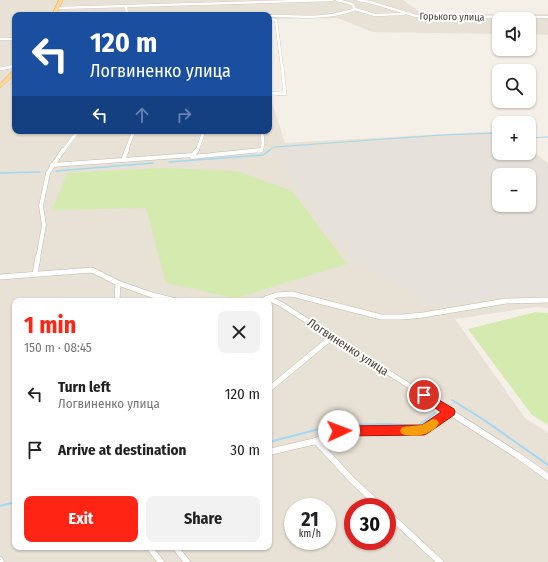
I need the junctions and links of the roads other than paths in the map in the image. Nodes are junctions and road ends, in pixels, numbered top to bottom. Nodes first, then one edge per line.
1 (61, 0) edge
2 (332, 0) edge
3 (337, 0) edge
4 (359, 0) edge
5 (126, 6) junction
6 (57, 8) junction
7 (355, 9) junction
8 (55, 12) edge
9 (127, 12) edge
10 (406, 14) junction
11 (548, 17) edge
12 (272, 18) edge
13 (272, 19) edge
14 (0, 39) edge
15 (12, 39) edge
16 (12, 67) edge
17 (0, 69) edge
18 (12, 74) edge
19 (0, 87) edge
20 (272, 94) edge
21 (76, 134) edge
22 (133, 134) edge
23 (203, 134) edge
24 (262, 134) edge
25 (158, 157) junction
26 (123, 160) junction
27 (52, 165) junction
28 (35, 274) junction
29 (0, 277) edge
30 (118, 283) junction
31 (117, 298) edge
32 (164, 298) edge
33 (267, 298) edge
34 (272, 300) edge
35 (548, 300) edge
36 (332, 336) junction
37 (272, 386) edge
38 (450, 412) junction
39 (316, 441) junction
40 (272, 451) edge
41 (548, 477) edge
42 (371, 498) edge
43 (396, 521) edge
44 (152, 550) edge
45 (177, 550) edge
46 (161, 562) edge
47 (187, 562) edge
48 (440, 562) edge

1 - 6 main road
2 - 5 street
3 - 7 street
4 - 10 street, Горького улица
5 - 6 street
5 - 9 street
6 - 8 main road
7 - 10 street
7 - 12 street
10 - 11 street, Горького улица
13 - 20 street
14 - 15 street
16 - 17 street
18 - 19 main road
21 - 27 street
22 - 26 street
23 - 25 street
24 - 25 street
25 - 26 street
26 - 27 street
27 - 28 street
28 - 29 street
28 - 30 street
30 - 31 street
30 - 32 street
33 - 35 street
34 - 36 street, Логвиненко улица
36 - 37 street
36 - 38 street, Логвиненко улица
38 - 39 street
38 - 41 street, Логвиненко улица
39 - 40 street
39 - 42 street
43 - 48 street
44 - 46 street
45 - 47 street

